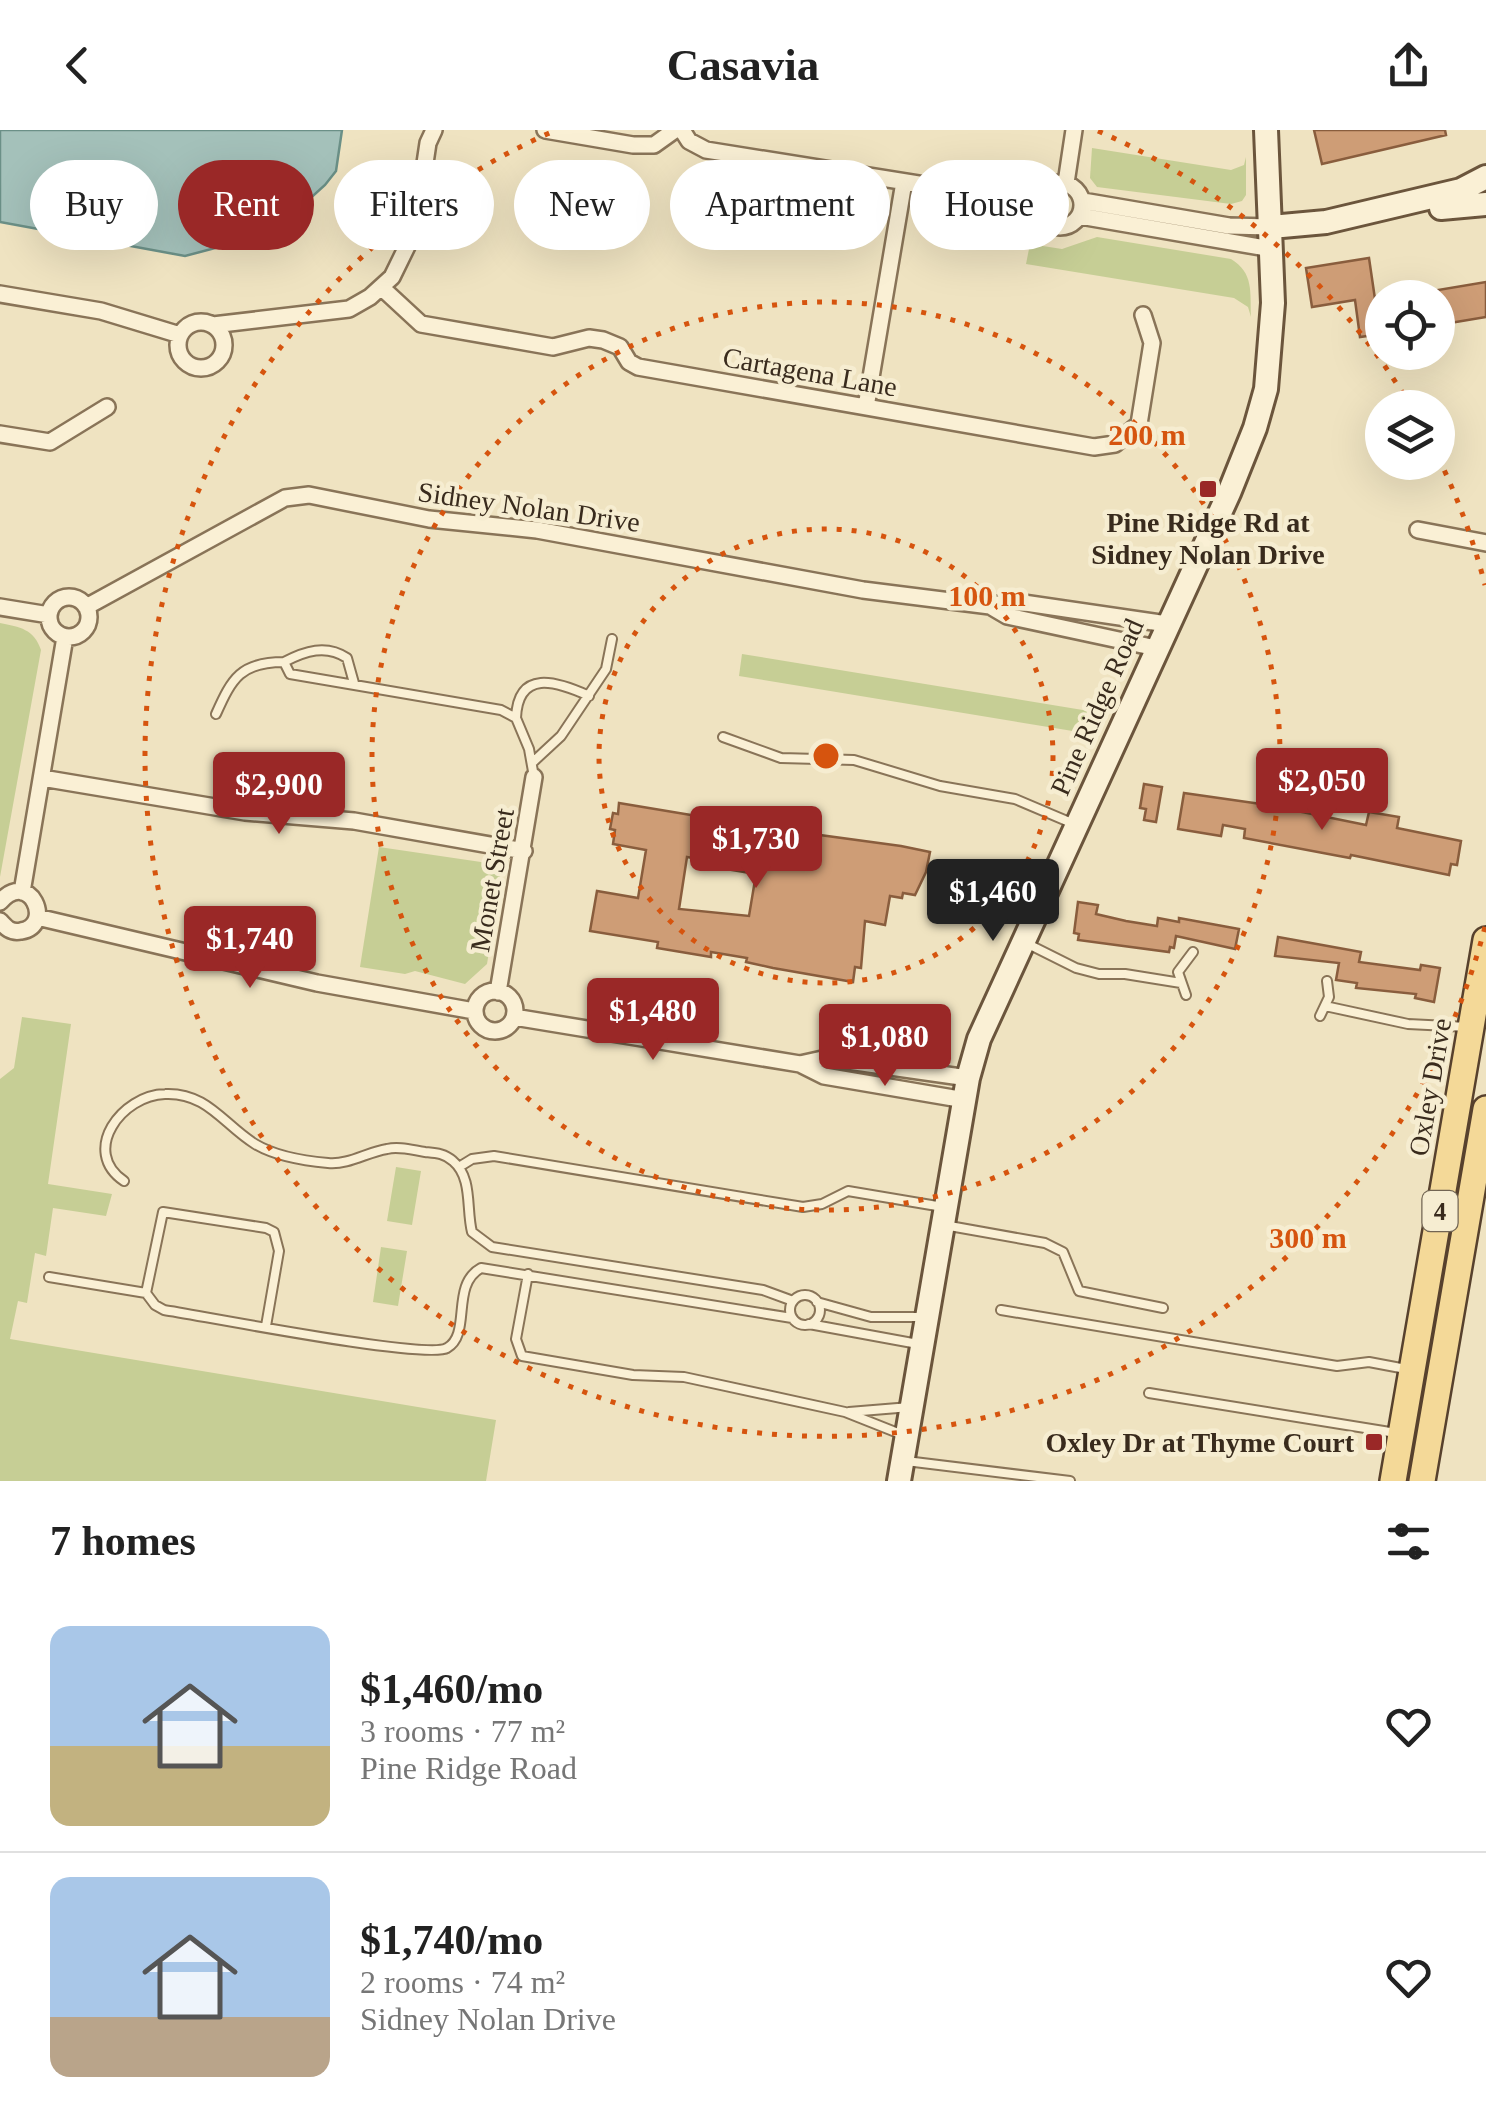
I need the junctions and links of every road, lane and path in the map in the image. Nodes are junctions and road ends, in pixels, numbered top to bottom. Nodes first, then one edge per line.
1 (434, 130) edge
2 (546, 130) edge
3 (678, 130) edge
4 (1074, 130) edge
5 (1266, 130) edge
6 (1069, 163) edge
7 (1486, 177) edge
8 (904, 182) junction
9 (910, 183) edge
10 (1069, 185) edge
11 (1486, 204) edge
12 (1081, 209) junction
13 (1069, 225) edge
14 (1272, 238) junction
15 (381, 287) junction
16 (0, 294) edge
17 (1142, 316) dead end
18 (259, 321) junction
19 (213, 325) junction
20 (180, 335) junction
21 (224, 341) junction
22 (866, 407) junction
23 (108, 408) dead end
24 (0, 434) edge
25 (1418, 530) dead end
26 (1486, 542) edge
27 (0, 606) edge
28 (990, 606) junction
29 (86, 607) junction
30 (48, 615) junction
31 (1167, 624) junction
32 (65, 637) junction
33 (612, 638) dead end
34 (1156, 648) junction
35 (284, 662) junction
36 (354, 683) junction
37 (589, 696) junction
38 (216, 714) dead end
39 (516, 718) junction
40 (722, 737) dead end
41 (534, 769) junction
42 (42, 778) junction
43 (1076, 825) junction
44 (524, 851) junction
45 (22, 892) junction
46 (0, 902) edge
47 (37, 917) junction
48 (0, 921) edge
49 (1486, 940) edge
50 (1023, 942) junction
51 (1193, 952) dead end
52 (1327, 981) dead end
53 (1181, 983) junction
54 (498, 992) junction
55 (1186, 994) dead end
56 (1325, 1006) junction
57 (474, 1011) junction
58 (1320, 1016) dead end
59 (514, 1018) junction
60 (1471, 1027) junction
61 (967, 1089) junction
62 (1486, 1109) edge
63 (459, 1167) junction
64 (124, 1181) dead end
65 (945, 1216) junction
66 (528, 1274) junction
67 (49, 1277) dead end
68 (146, 1294) junction
69 (793, 1301) junction
70 (817, 1302) junction
71 (1163, 1308) dead end
72 (1001, 1310) dead end
73 (928, 1317) junction
74 (792, 1318) junction
75 (810, 1324) junction
76 (266, 1326) junction
77 (923, 1344) junction
78 (1412, 1370) junction
79 (1149, 1392) dead end
80 (912, 1407) junction
81 (845, 1412) junction
82 (1402, 1434) junction
83 (907, 1436) junction
84 (901, 1471) edge
85 (1070, 1481) edge
86 (1393, 1481) edge
87 (1422, 1481) edge

1 - 15 street
2 - 3 street
3 - 8 street
4 - 6 street
5 - 14 street, Pine Ridge Road
7 - 14 street
8 - 9 street
8 - 22 street
10 - 12 street
11 - 14 street
12 - 13 street
12 - 14 street
14 - 31 street, Pine Ridge Road
15 - 18 street
15 - 22 street, Cartagena Lane
16 - 20 street
17 - 22 street, Cartagena Lane
18 - 19 street
18 - 21 street
19 - 20 street
19 - 21 street
20 - 21 street
23 - 24 street
25 - 26 street
27 - 30 street
28 - 29 street, Sidney Nolan Drive
28 - 31 street, Sidney Nolan Drive
28 - 34 street, Sidney Nolan Drive
29 - 30 street
29 - 32 street
30 - 32 street
31 - 34 street, Pine Ridge Road
32 - 42 street
33 - 37 lane
34 - 43 street, Pine Ridge Road
35 - 36 lane
35 - 36 lane
35 - 38 lane
36 - 39 lane
37 - 39 lane
37 - 41 lane
39 - 41 lane
40 - 43 lane
41 - 44 street, Monet Street
42 - 44 street
42 - 45 street
43 - 50 street, Pine Ridge Road
44 - 54 street, Monet Street
45 - 46 street
45 - 47 street
47 - 48 street
47 - 57 street
49 - 60 main road, Oxley Drive / 4
50 - 53 lane
50 - 61 street, Pine Ridge Road
51 - 53 lane
52 - 56 lane
53 - 55 lane
54 - 57 street
54 - 59 street
56 - 58 lane
56 - 60 lane
57 - 59 street
59 - 61 street
60 - 78 main road, Oxley Drive / 4
61 - 65 street, Pine Ridge Road
62 - 87 main road, 4
63 - 64 lane
63 - 65 lane
63 - 69 lane
65 - 71 lane
65 - 73 street, Pine Ridge Road
66 - 74 lane
66 - 76 lane
66 - 81 lane
67 - 68 lane
68 - 76 lane
68 - 76 lane
69 - 70 lane
69 - 74 lane
70 - 73 lane
70 - 75 lane
72 - 78 lane
73 - 77 street, Pine Ridge Road
74 - 75 lane
75 - 77 lane
77 - 80 street, Pine Ridge Road
78 - 82 main road, Oxley Drive / 4
79 - 82 lane
80 - 81 lane
80 - 83 street, Pine Ridge Road
81 - 83 lane
82 - 86 main road, Oxley Drive / 4
83 - 84 street, Pine Ridge Road
84 - 85 lane

